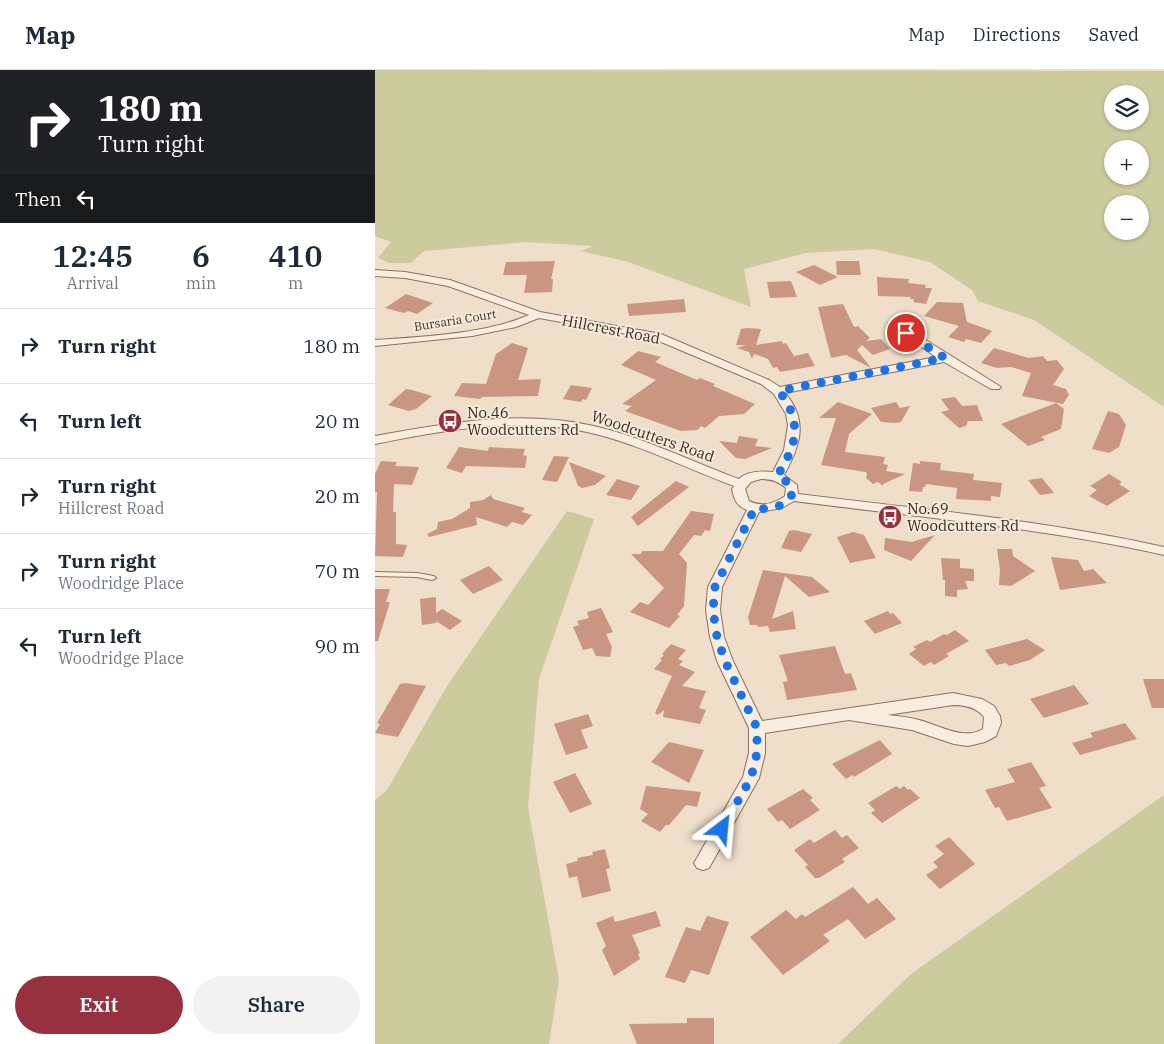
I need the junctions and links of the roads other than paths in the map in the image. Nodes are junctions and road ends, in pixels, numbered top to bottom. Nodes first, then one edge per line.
1 (375, 273) edge
2 (538, 315) junction
3 (893, 324) dead end
4 (375, 344) edge
5 (945, 358) junction
6 (995, 387) dead end
7 (779, 391) junction
8 (375, 440) edge
9 (777, 476) junction
10 (740, 484) junction
11 (791, 497) junction
12 (755, 508) junction
13 (1164, 551) edge
14 (375, 574) edge
15 (432, 578) dead end
16 (851, 715) junction
17 (757, 728) junction
18 (703, 863) dead end

1 - 2 street, Hillcrest Road
2 - 4 street, Bursaria Court
2 - 7 street, Hillcrest Road
3 - 5 street
5 - 6 street
5 - 7 street
7 - 9 street, Hillcrest Road
8 - 10 street, Woodcutters Road
9 - 10 street
9 - 11 street
10 - 12 street
11 - 12 street
11 - 13 street
12 - 17 street
14 - 15 lane
16 - 16 street
16 - 17 street
17 - 18 street

